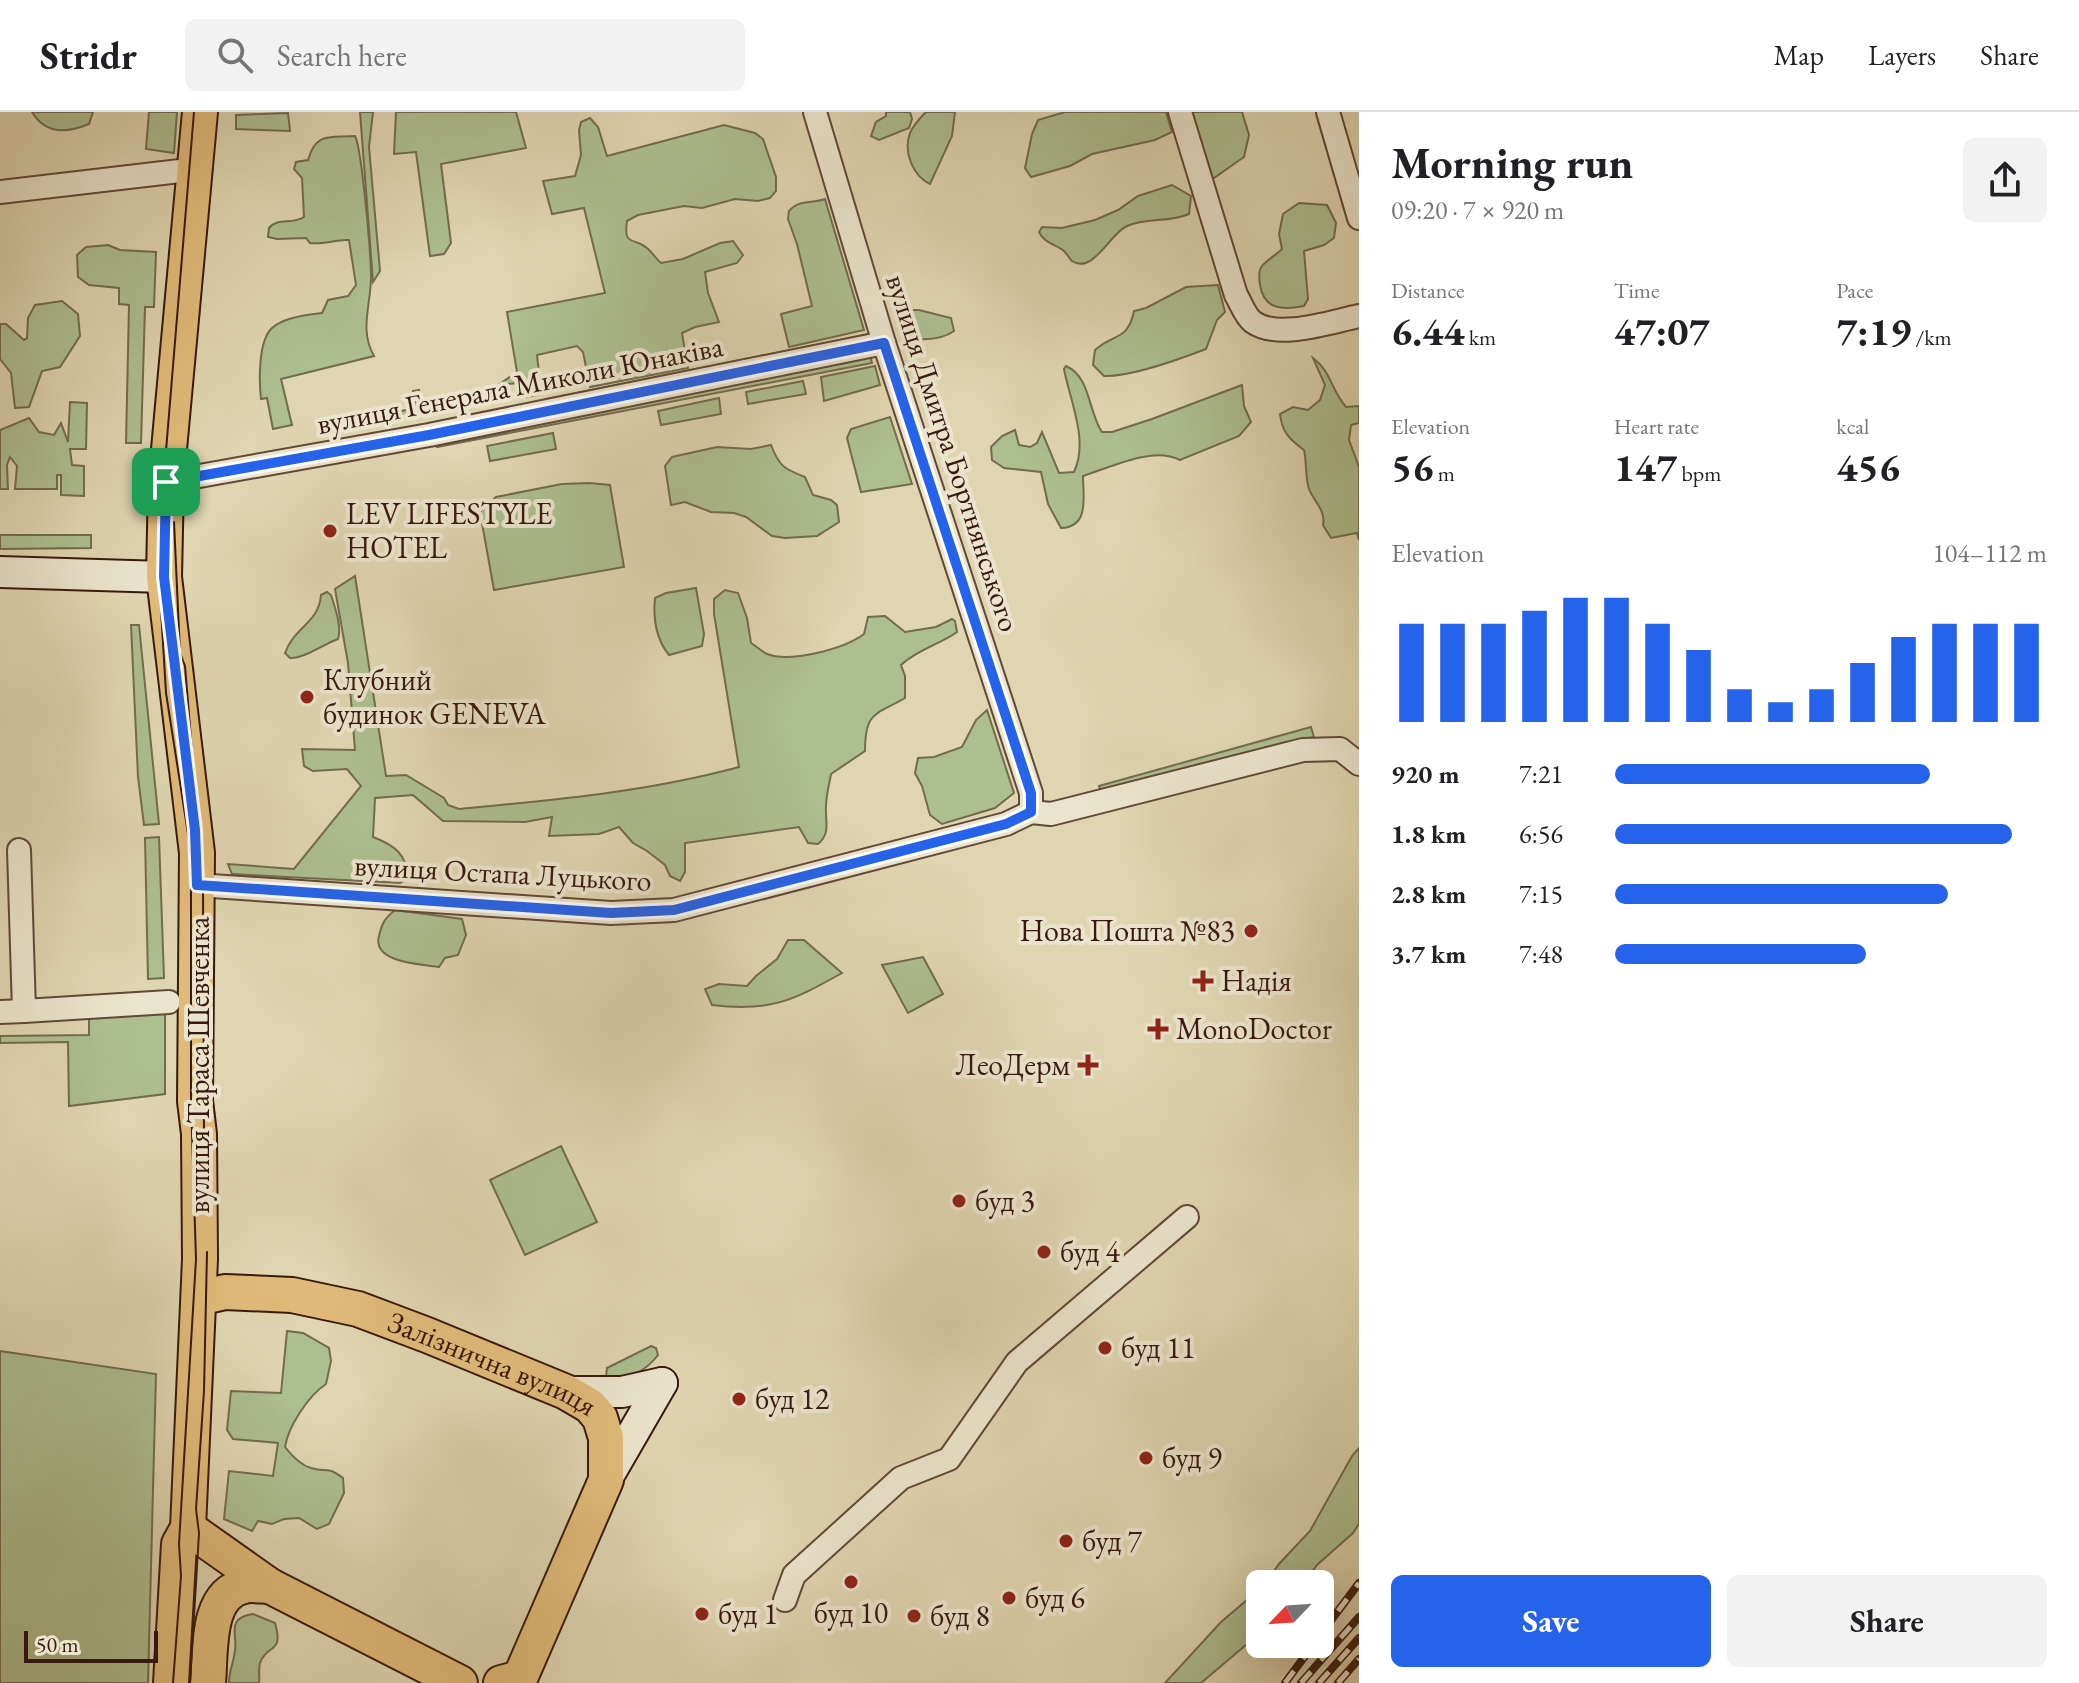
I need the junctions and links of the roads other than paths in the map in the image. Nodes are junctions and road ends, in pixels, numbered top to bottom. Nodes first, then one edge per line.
1 (200, 112) edge
2 (815, 112) edge
3 (1180, 112) edge
4 (1328, 112) edge
5 (197, 169) junction
6 (0, 192) edge
7 (1359, 218) edge
8 (1359, 316) edge
9 (884, 343) junction
10 (166, 482) junction
11 (0, 572) edge
12 (164, 577) junction
13 (1359, 764) edge
14 (1031, 812) junction
15 (19, 850) dead end
16 (197, 885) junction
17 (169, 1002) dead end
18 (24, 1011) junction
19 (0, 1012) edge
20 (1187, 1217) dead end
21 (199, 1298) junction
22 (566, 1392) junction
23 (606, 1480) junction
24 (188, 1528) junction
25 (270, 1586) junction
26 (785, 1600) dead end
27 (514, 1681) edge
28 (171, 1683) edge
29 (208, 1683) edge
30 (460, 1683) edge

1 - 5 main road, вулиця Тараса Шевченка
2 - 9 street, вулиця Дмитра Бортнянського
3 - 8 street
4 - 7 street
5 - 6 street
5 - 10 main road, вулиця Тараса Шевченка
9 - 10 street, вулиця Генерала Миколи Юнаківа
9 - 14 street, вулиця Дмитра Бортнянського
10 - 12 main road, вулиця Тараса Шевченка
11 - 12 street
12 - 16 main road, вулиця Тараса Шевченка
13 - 14 street, вулиця Остапа Луцького
14 - 16 street, вулиця Остапа Луцького
15 - 18 street
16 - 21 main road, вулиця Тараса Шевченка
17 - 18 street
18 - 19 street
20 - 26 street
21 - 22 main road, Залізнична вулиця
21 - 24 main road, вулиця Тараса Шевченка
22 - 23 main road, Залізнична вулиця
22 - 23 street
23 - 27 main road, Залізнична вулиця
24 - 25 main road
24 - 28 main road, вулиця Тараса Шевченка
25 - 29 main road
25 - 30 main road

